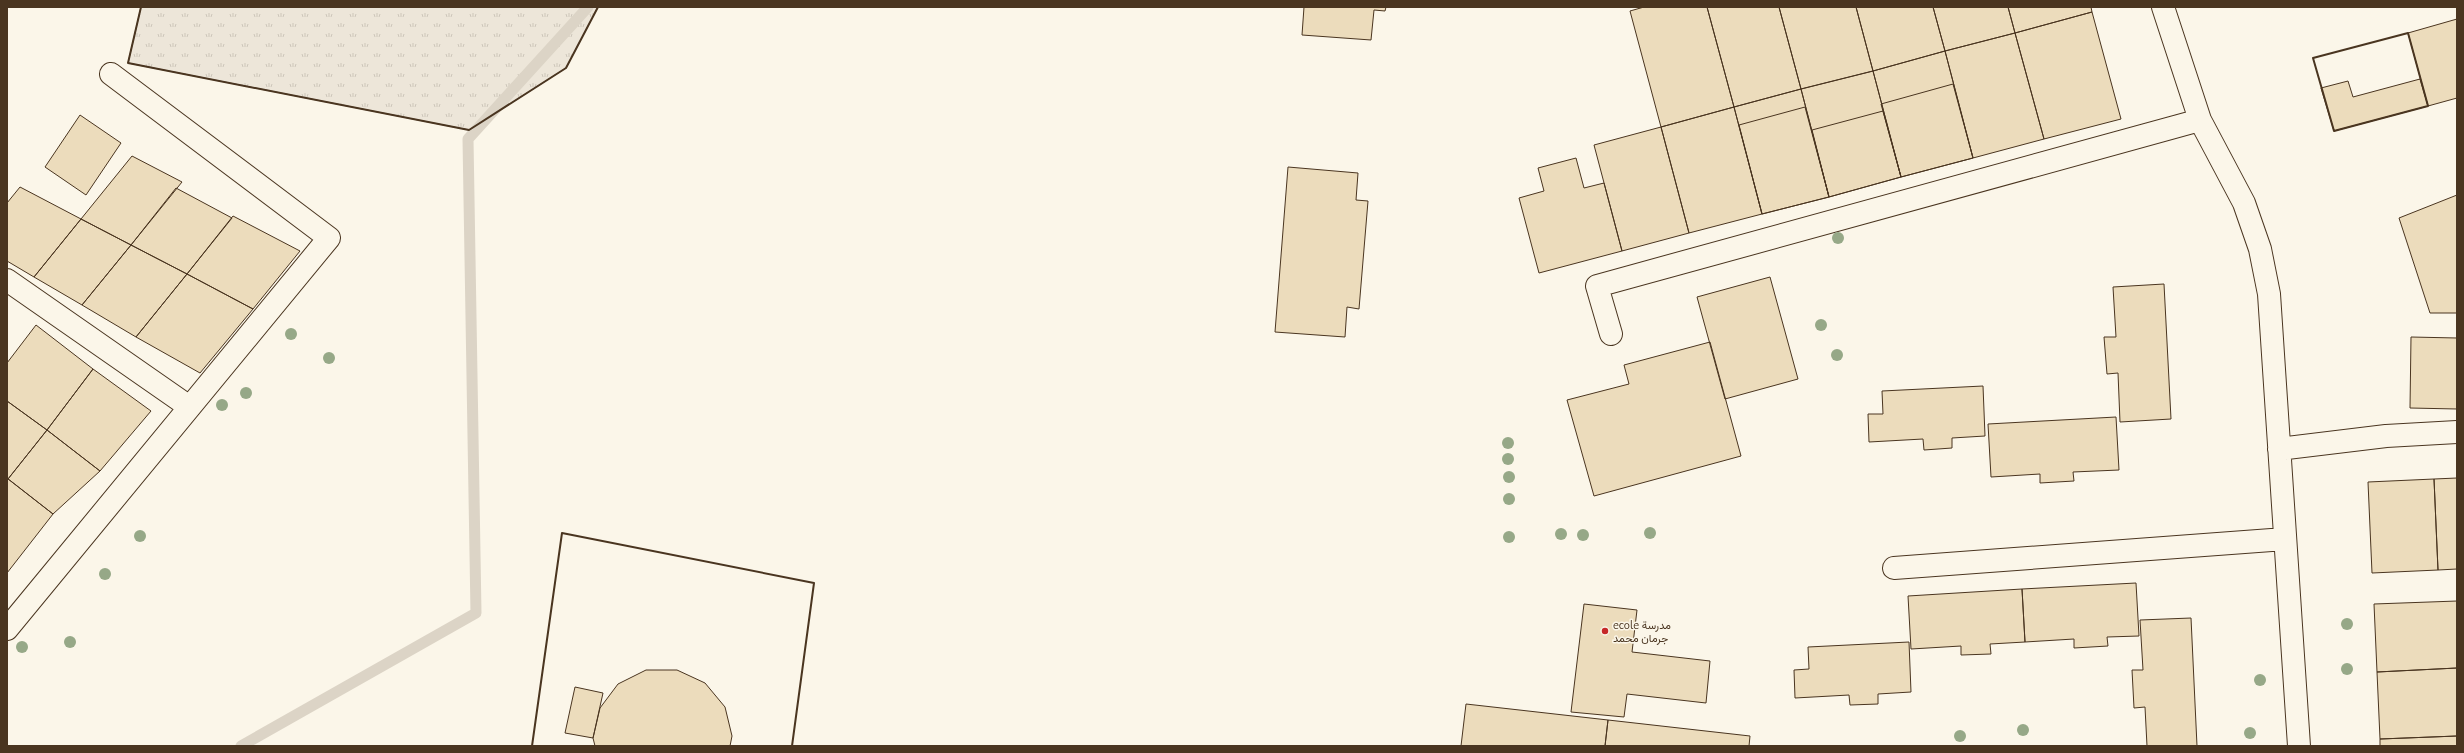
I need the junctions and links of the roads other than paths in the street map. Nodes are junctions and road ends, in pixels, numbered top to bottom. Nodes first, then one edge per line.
1 (2163, 7) edge
2 (111, 74) dead end
3 (2200, 120) junction
4 (7, 280) edge
5 (1611, 334) dead end
6 (188, 406) junction
7 (2457, 432) edge
8 (2279, 449) junction
9 (2285, 539) junction
10 (1894, 568) dead end
11 (7, 629) edge
12 (2299, 746) edge

1 - 3 street
2 - 6 street
3 - 5 street
3 - 8 street
4 - 6 street
6 - 11 street
7 - 8 street
8 - 9 street
9 - 10 street
9 - 12 street

